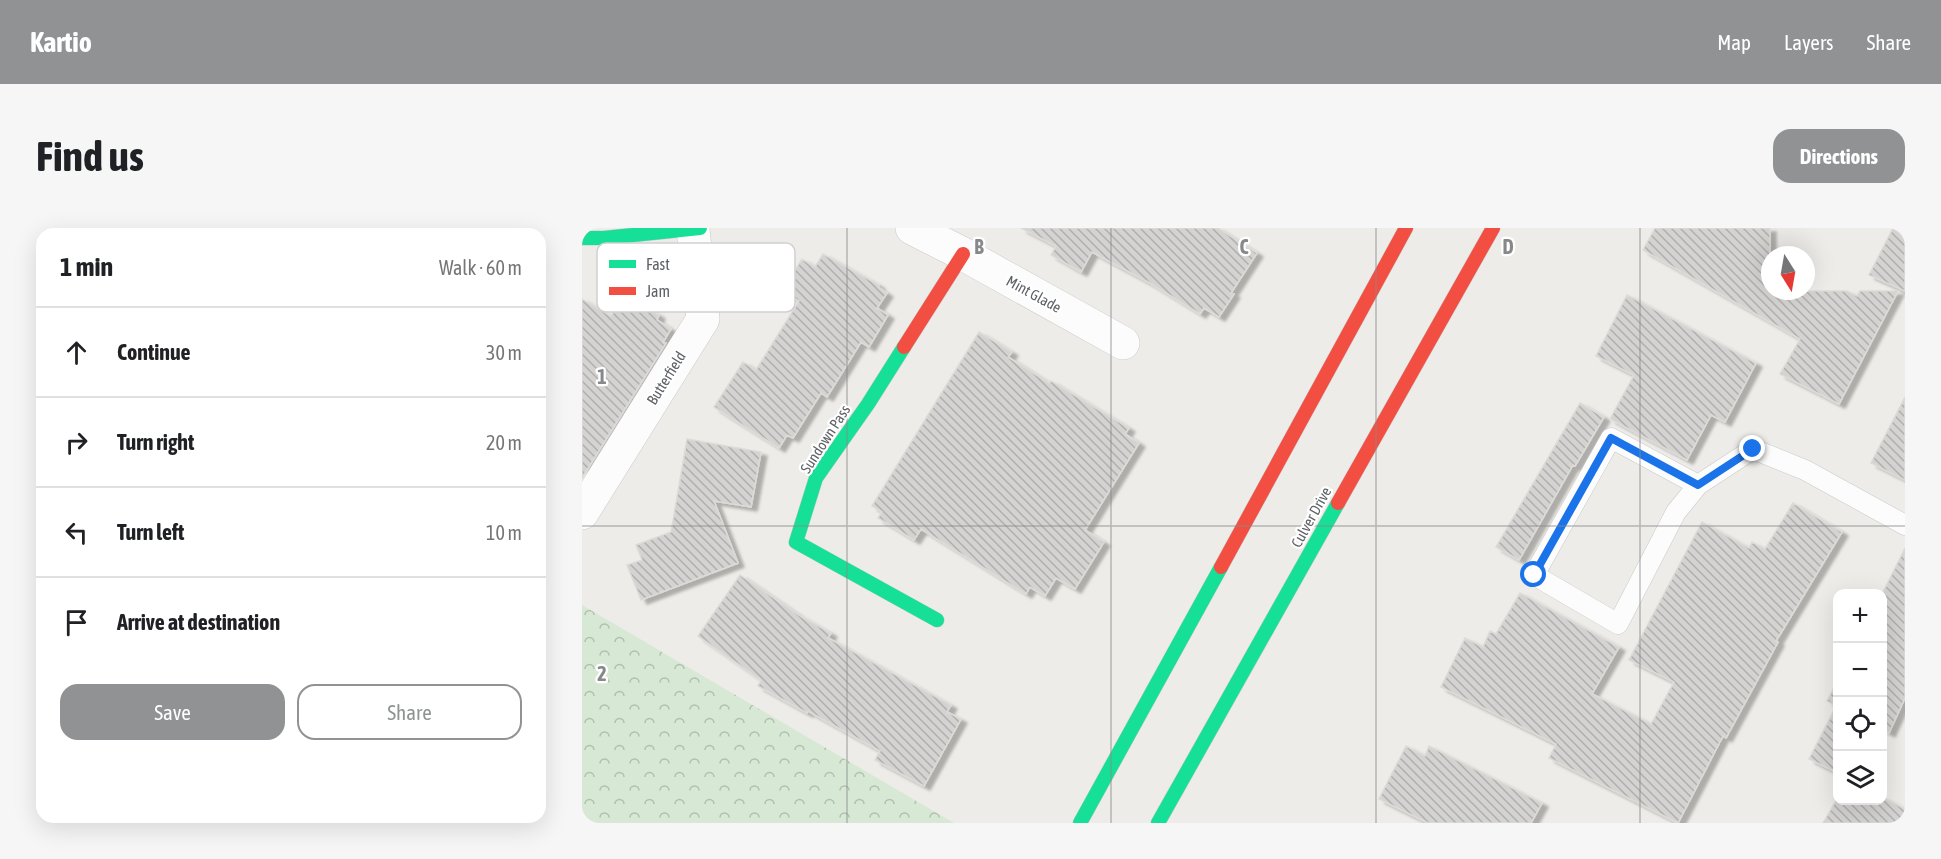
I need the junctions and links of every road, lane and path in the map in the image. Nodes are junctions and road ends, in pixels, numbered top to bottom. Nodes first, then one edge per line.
1 (912, 228) edge
2 (1406, 228) edge
3 (1493, 228) edge
4 (696, 229) edge
5 (582, 238) edge
6 (963, 254) junction
7 (702, 312) edge
8 (1123, 343) dead end
9 (1698, 485) junction
10 (582, 513) edge
11 (1905, 525) edge
12 (937, 620) dead end
13 (1080, 823) edge
14 (1158, 823) edge

1 - 6 street, Mint Glade
2 - 13 main road
3 - 14 main road, Culver Drive
4 - 5 main road
6 - 8 street, Mint Glade
6 - 12 main road, Sundown Pass
7 - 10 street, Butterfield
9 - 9 lane
9 - 11 lane

